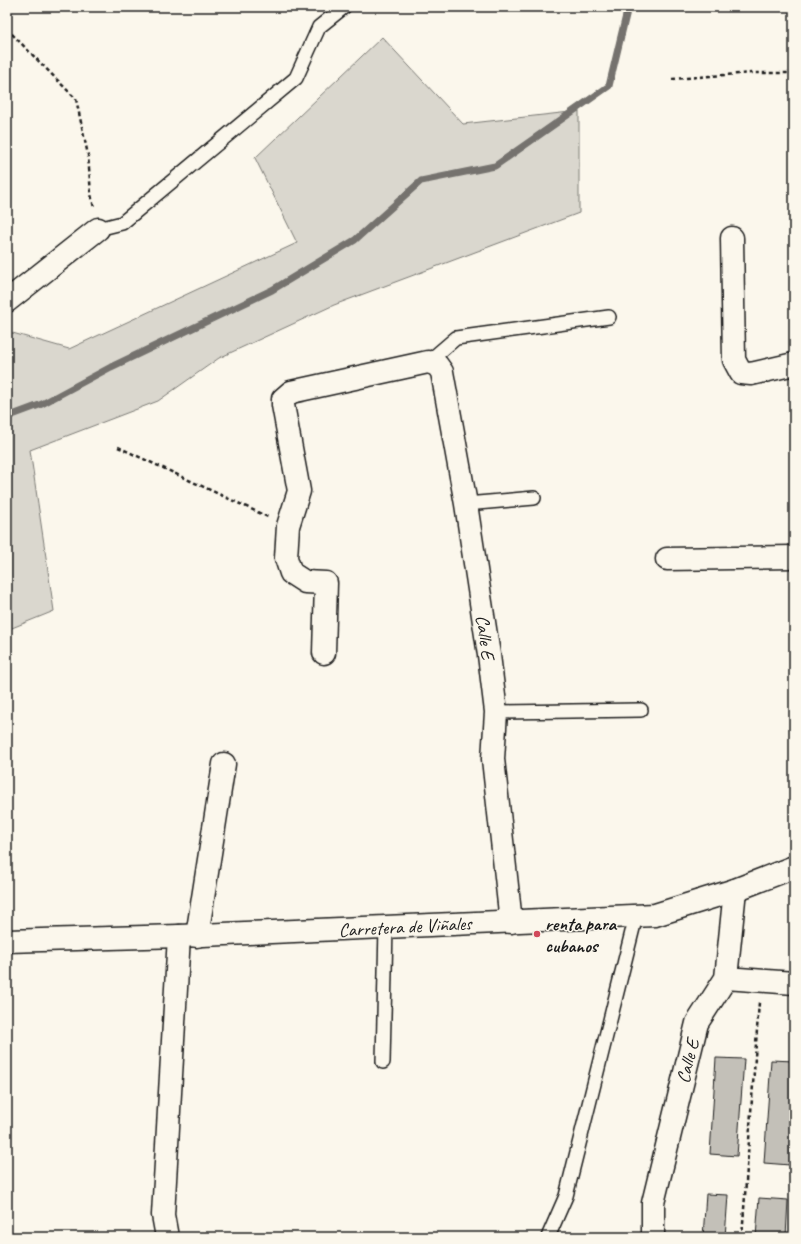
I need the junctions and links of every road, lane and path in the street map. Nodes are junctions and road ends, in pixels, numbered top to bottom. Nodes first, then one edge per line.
1 (344, 7) edge
2 (7, 29) edge
3 (794, 73) edge
4 (672, 80) dead end
5 (98, 229) junction
6 (732, 238) dead end
7 (7, 301) edge
8 (609, 317) dead end
9 (428, 362) junction
10 (794, 364) edge
11 (118, 447) dead end
12 (534, 498) dead end
13 (466, 504) junction
14 (288, 526) junction
15 (794, 557) edge
16 (667, 560) dead end
17 (324, 653) dead end
18 (641, 710) dead end
19 (496, 712) junction
20 (224, 764) dead end
21 (794, 867) edge
22 (735, 890) junction
23 (636, 916) junction
24 (511, 922) junction
25 (386, 927) junction
26 (188, 936) junction
27 (7, 941) edge
28 (726, 978) junction
29 (760, 981) junction
30 (794, 983) edge
31 (383, 1062) dead end
32 (167, 1237) edge
33 (548, 1237) edge
34 (652, 1237) edge
35 (742, 1237) edge

1 - 5 lane
2 - 5 path
3 - 4 path
5 - 7 street
6 - 10 street
8 - 9 lane
9 - 13 street, Calle E
9 - 14 street
11 - 14 path
12 - 13 lane
13 - 19 street, Calle E
14 - 17 street
15 - 16 street
18 - 19 lane
19 - 24 street, Calle E
20 - 26 street
21 - 22 street, Carretera de Viñales
22 - 23 street, Carretera de Viñales
22 - 28 street, Calle E
23 - 24 street, Carretera de Viñales
23 - 33 lane
24 - 25 street, Carretera de Viñales
25 - 26 street, Carretera de Viñales
25 - 31 lane
26 - 27 street, Carretera de Viñales
26 - 32 street
28 - 29 street
28 - 34 street, Calle E
29 - 30 street
29 - 35 path

